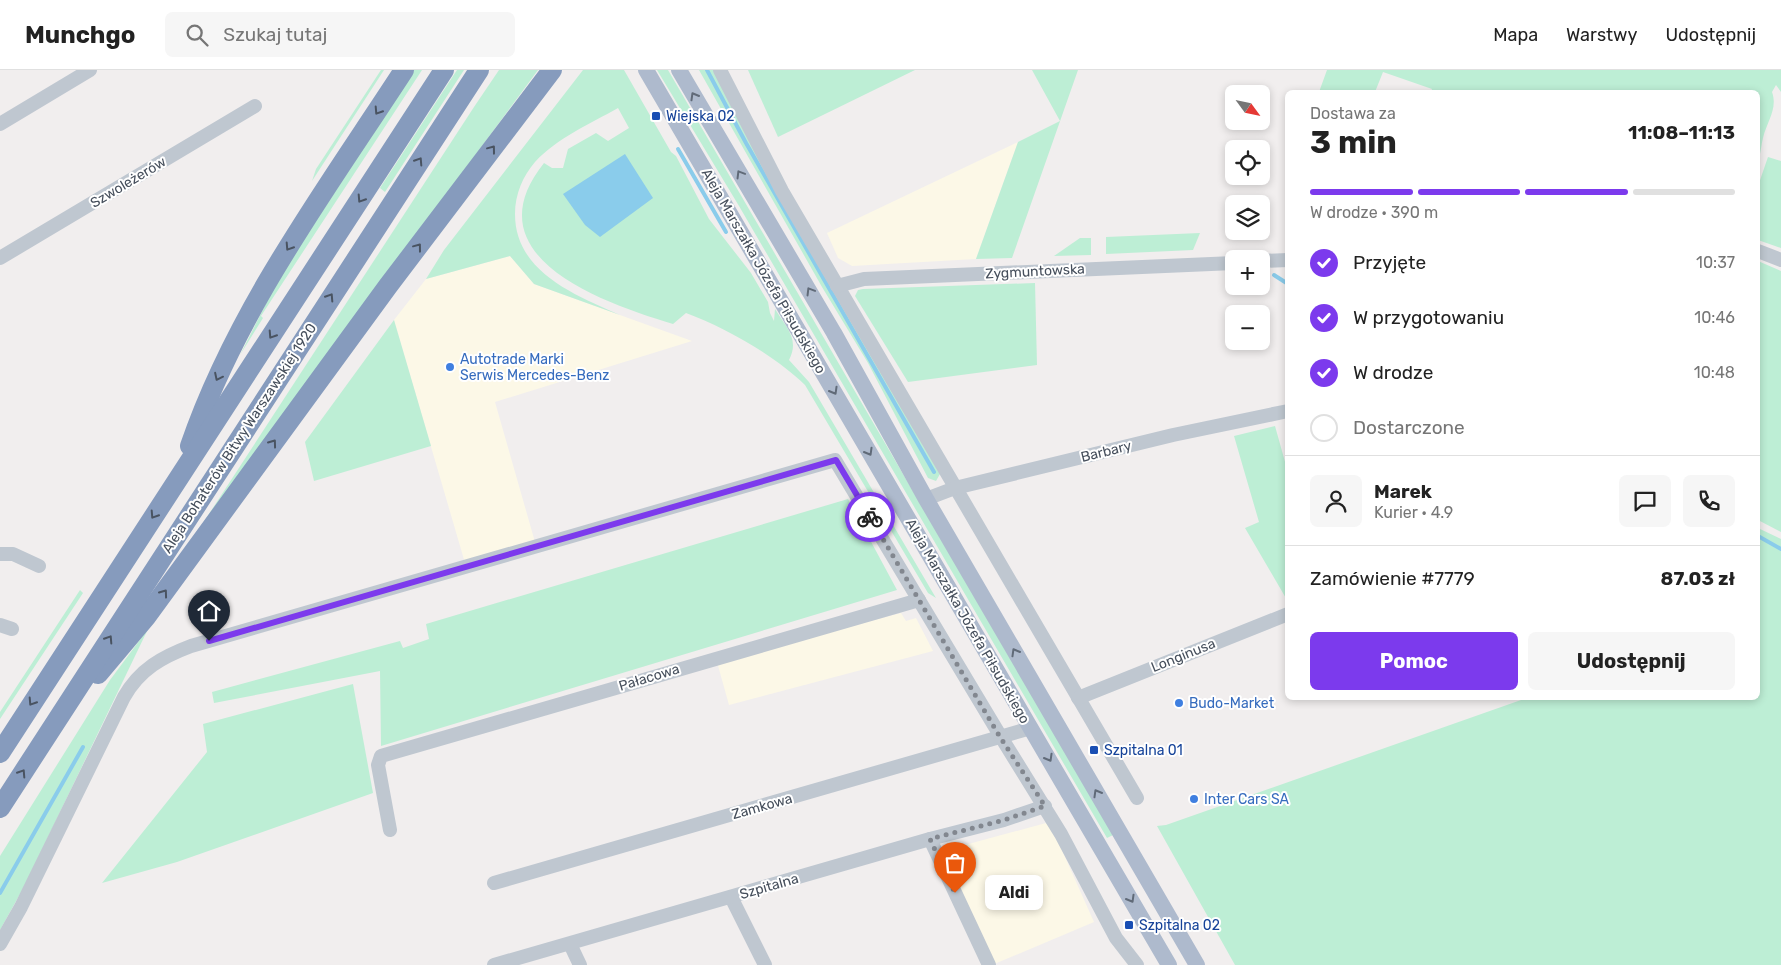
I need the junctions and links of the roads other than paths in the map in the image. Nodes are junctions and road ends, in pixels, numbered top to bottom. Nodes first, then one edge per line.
1 (90, 70) edge
2 (404, 70) edge
3 (444, 70) edge
4 (478, 70) edge
5 (552, 70) edge
6 (646, 70) edge
7 (679, 70) edge
8 (720, 70) edge
9 (256, 106) dead end
10 (0, 124) edge
11 (1760, 252) edge
12 (0, 258) edge
13 (1285, 260) edge
14 (1781, 260) edge
15 (1270, 261) edge
16 (1225, 263) edge
17 (838, 286) junction
18 (1285, 412) edge
19 (181, 474) junction
20 (955, 488) junction
21 (926, 499) junction
22 (0, 554) edge
23 (39, 566) dead end
24 (919, 600) junction
25 (1285, 615) edge
26 (1078, 698) junction
27 (1031, 728) junction
28 (1000, 737) junction
29 (44, 738) junction
30 (0, 753) edge
31 (1137, 798) dead end
32 (1045, 806) junction
33 (0, 808) edge
34 (390, 830) dead end
35 (930, 839) junction
36 (494, 883) dead end
37 (731, 897) junction
38 (0, 944) edge
39 (570, 944) junction
40 (494, 965) edge
41 (580, 965) edge
42 (765, 965) edge
43 (989, 965) edge
44 (1137, 965) edge
45 (1169, 965) edge
46 (1197, 965) edge

1 - 10 street
2 -> 19 highway
3 -> 19 highway, Aleja Bohaterów Bitwy Warszawskiej 1920
29 -> 4 highway, Aleja Bohaterów Bitwy Warszawskiej 1920
29 -> 5 highway
6 -> 27 main road, Aleja Marszałka Józefa Piłsudskiego
21 -> 7 main road, Aleja Marszałka Józefa Piłsudskiego
8 - 17 street
9 - 12 street, Szwoleżerów
11 - 14 street
13 - 15 street
16 - 17 street, Zygmuntowska
17 - 20 street
18 - 20 street, Barbary
19 -> 30 highway, Aleja Bohaterów Bitwy Warszawskiej 1920
20 - 21 street, Barbary
20 - 26 street
46 -> 21 main road, Aleja Marszałka Józefa Piłsudskiego
22 - 23 street
24 - 28 street
24 - 34 street, Pałacowa
24 - 38 street
25 - 26 street, Longinusa
26 - 31 street
27 - 28 street, Zamkowa
27 -> 45 main road, Aleja Marszałka Józefa Piłsudskiego
28 - 32 street
28 - 36 street, Zamkowa
33 -> 29 highway, Aleja Bohaterów Bitwy Warszawskiej 1920
32 - 35 street, Szpitalna
32 - 44 street
35 - 37 street, Szpitalna
35 - 43 street
37 - 39 street, Szpitalna
37 - 42 street
39 - 40 street, Szpitalna
39 - 41 street

